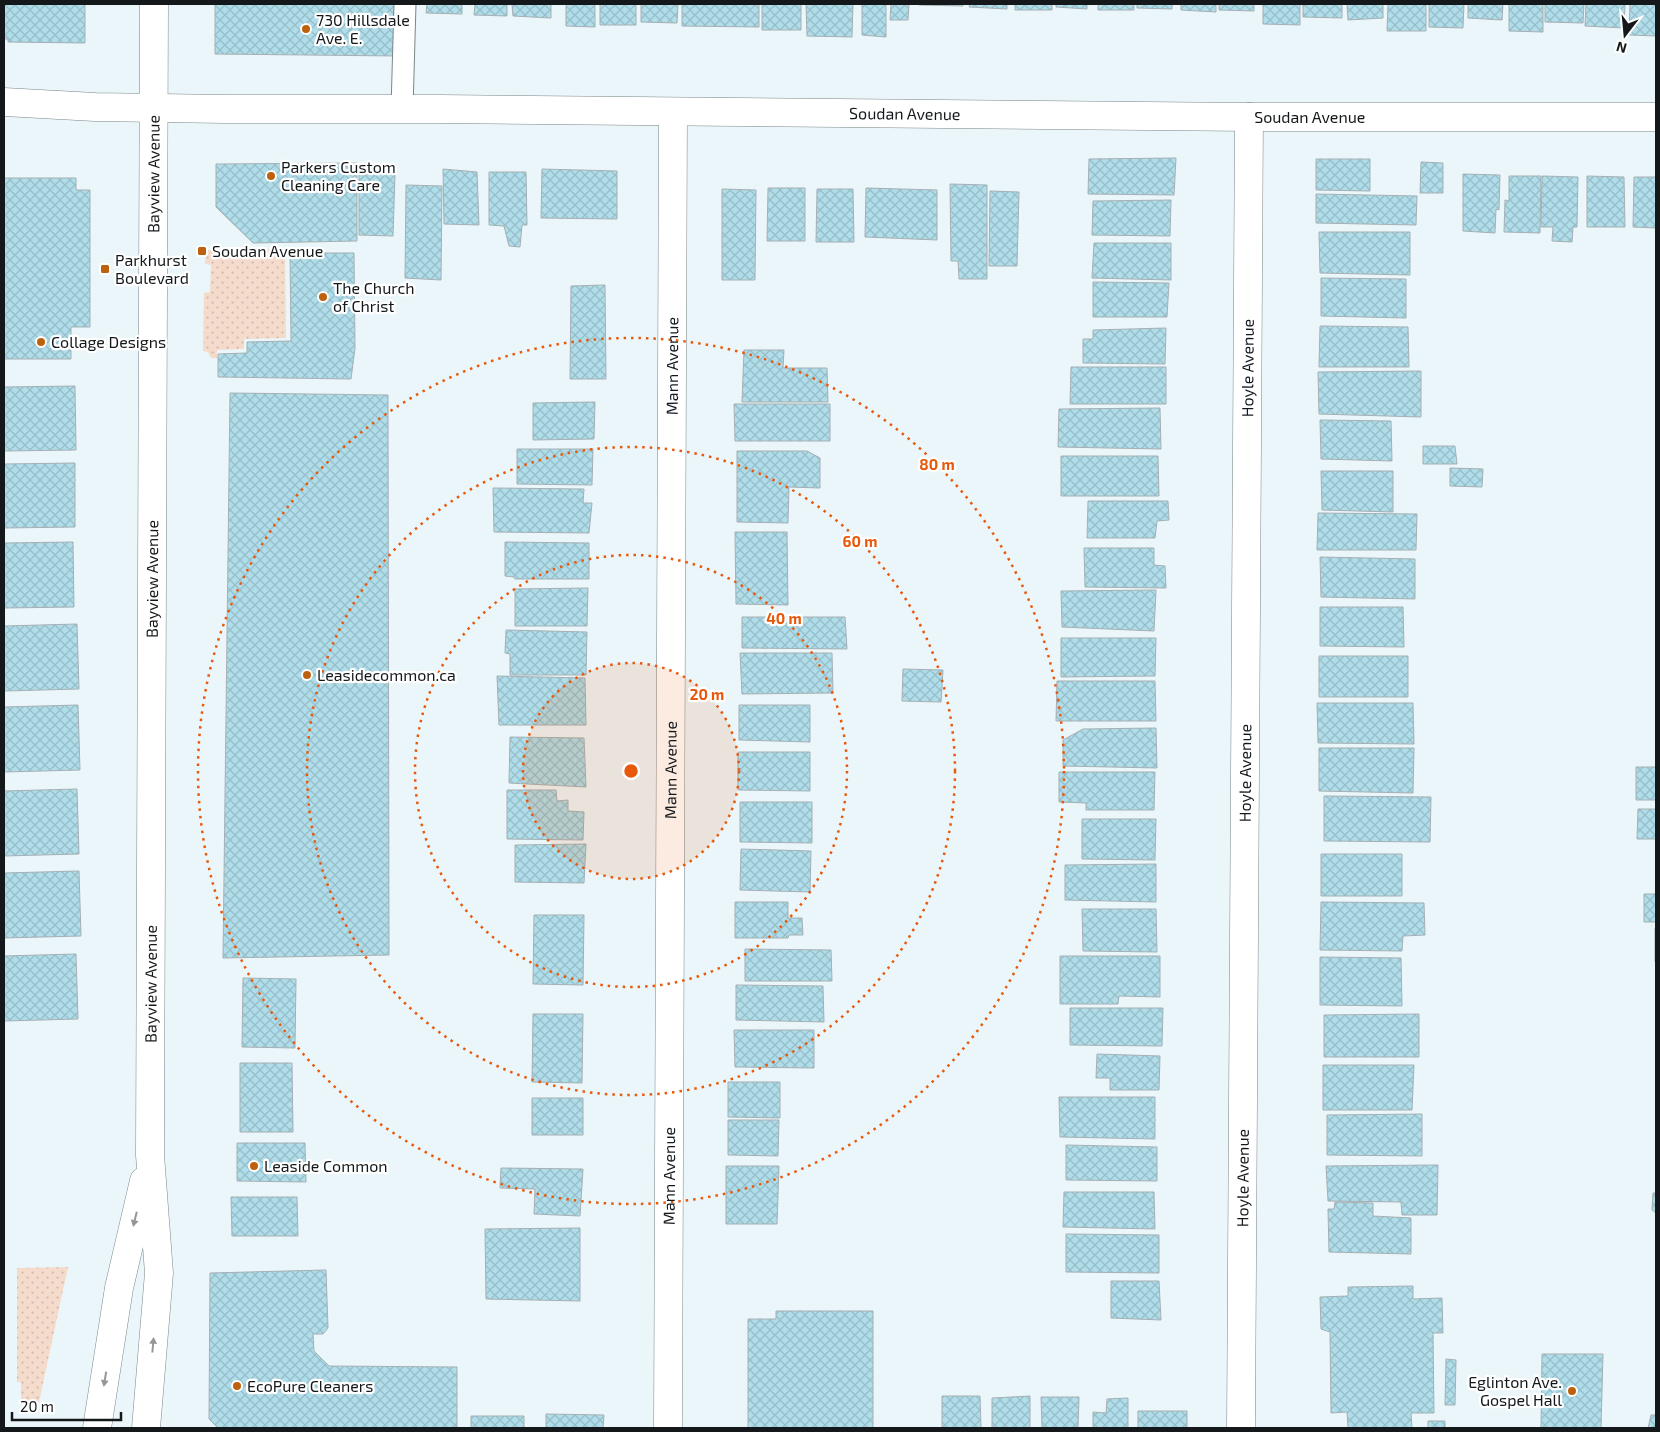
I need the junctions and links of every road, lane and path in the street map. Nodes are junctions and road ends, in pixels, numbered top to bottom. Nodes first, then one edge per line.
1 (154, 4) edge
2 (405, 4) edge
3 (4, 102) edge
4 (153, 108) junction
5 (402, 109) junction
6 (673, 112) junction
7 (1249, 117) junction
8 (1656, 117) edge
9 (150, 1155) junction
10 (97, 1428) edge
11 (146, 1428) edge
12 (668, 1428) edge
13 (1241, 1428) edge

1 - 4 street, Bayview Avenue
2 - 5 lane
3 - 4 street
4 - 5 street, Soudan Avenue
4 - 9 street, Bayview Avenue
5 - 6 street, Soudan Avenue
6 - 7 street, Soudan Avenue
6 - 12 street, Mann Avenue
7 - 8 street, Soudan Avenue
7 - 13 street, Hoyle Avenue
9 -> 10 street, Bayview Avenue
11 -> 9 street, Bayview Avenue

